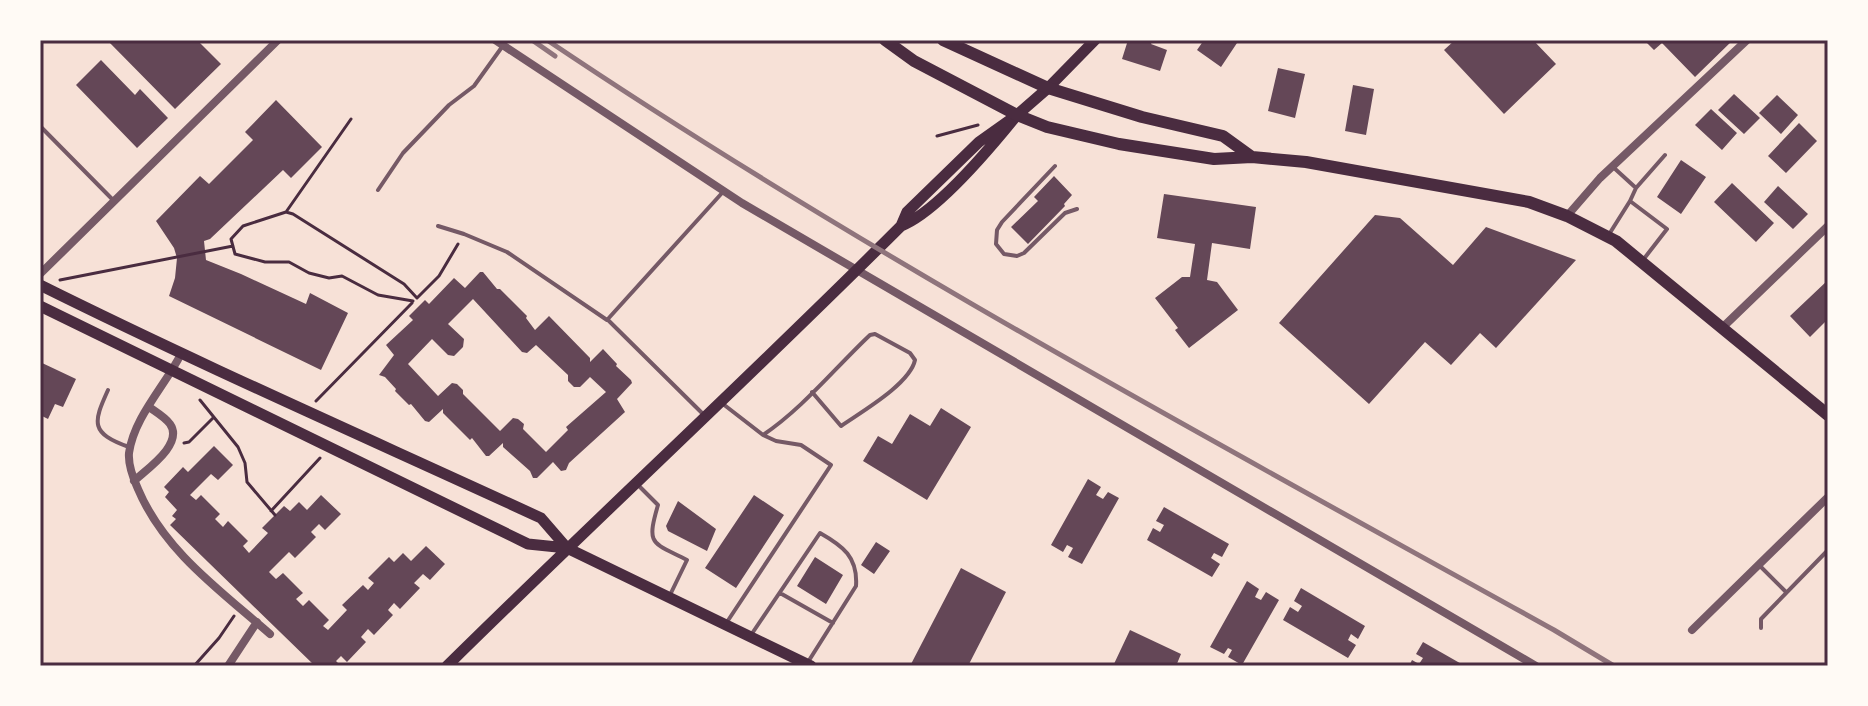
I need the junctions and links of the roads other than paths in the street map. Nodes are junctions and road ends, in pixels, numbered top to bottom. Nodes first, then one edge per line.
1 (278, 40) edge
2 (885, 40) edge
3 (943, 40) edge
4 (1095, 40) edge
5 (1747, 40) edge
6 (499, 43) edge
7 (1048, 88) junction
8 (1017, 115) junction
9 (40, 126) edge
10 (1665, 155) dead end
11 (1252, 157) junction
12 (1055, 166) dead end
13 (1613, 167) junction
14 (1636, 188) junction
15 (378, 190) dead end
16 (724, 191) junction
17 (1630, 201) junction
18 (114, 202) junction
19 (1077, 209) dead end
20 (1567, 216) junction
21 (438, 226) dead end
22 (1828, 226) edge
23 (1607, 237) junction
24 (1642, 262) junction
25 (857, 271) junction
26 (40, 274) edge
27 (46, 283) edge
28 (40, 306) edge
29 (607, 320) junction
30 (1723, 327) junction
31 (181, 354) junction
32 (173, 371) junction
33 (108, 390) dead end
34 (812, 392) junction
35 (721, 402) junction
36 (149, 407) junction
37 (1828, 415) edge
38 (706, 417) junction
39 (763, 435) junction
40 (131, 448) junction
41 (134, 481) junction
42 (636, 483) junction
43 (1828, 497) edge
44 (567, 548) junction
45 (1828, 550) edge
46 (1759, 565) junction
47 (1785, 591) junction
48 (780, 593) junction
49 (669, 598) junction
50 (257, 622) junction
51 (833, 623) junction
52 (725, 625) junction
53 (1761, 628) dead end
54 (1692, 630) dead end
55 (270, 634) dead end
56 (750, 637) junction
57 (809, 665) edge
58 (228, 666) edge
59 (447, 666) edge
60 (1536, 666) edge

1 - 18 street
2 - 8 main road
3 - 7 main road
4 - 7 main road
5 - 13 street
6 - 15 lane
6 - 16 street
7 - 8 main road
7 - 11 main road
8 - 11 main road
8 - 25 main road
9 - 18 lane
10 - 14 lane
11 - 20 main road
12 - 19 lane
13 - 14 lane
13 - 20 street
14 - 17 lane
16 - 25 street
16 - 29 lane
17 - 23 lane
17 - 24 lane
18 - 26 street
20 - 23 main road
21 - 29 lane
22 - 30 street
23 - 24 main road
24 - 30 main road
25 - 35 main road
25 - 60 street
27 - 31 main road
28 - 32 main road
29 - 38 lane
30 - 37 main road
31 - 32 street
31 - 44 main road
32 - 36 street
32 - 44 main road
33 - 40 lane
34 - 34 lane
34 - 39 lane
35 - 38 main road
35 - 39 lane
36 - 40 street
36 - 41 street
38 - 42 main road
39 - 52 lane
40 - 41 street
41 - 50 street
42 - 44 main road
42 - 49 lane
43 - 46 street
44 - 49 main road
44 - 59 main road
45 - 47 lane
46 - 47 lane
46 - 54 street
47 - 53 lane
48 - 51 lane
48 - 51 lane
48 - 56 lane
49 - 52 main road
50 - 55 street
50 - 58 street
51 - 57 lane
52 - 56 main road
56 - 57 main road

